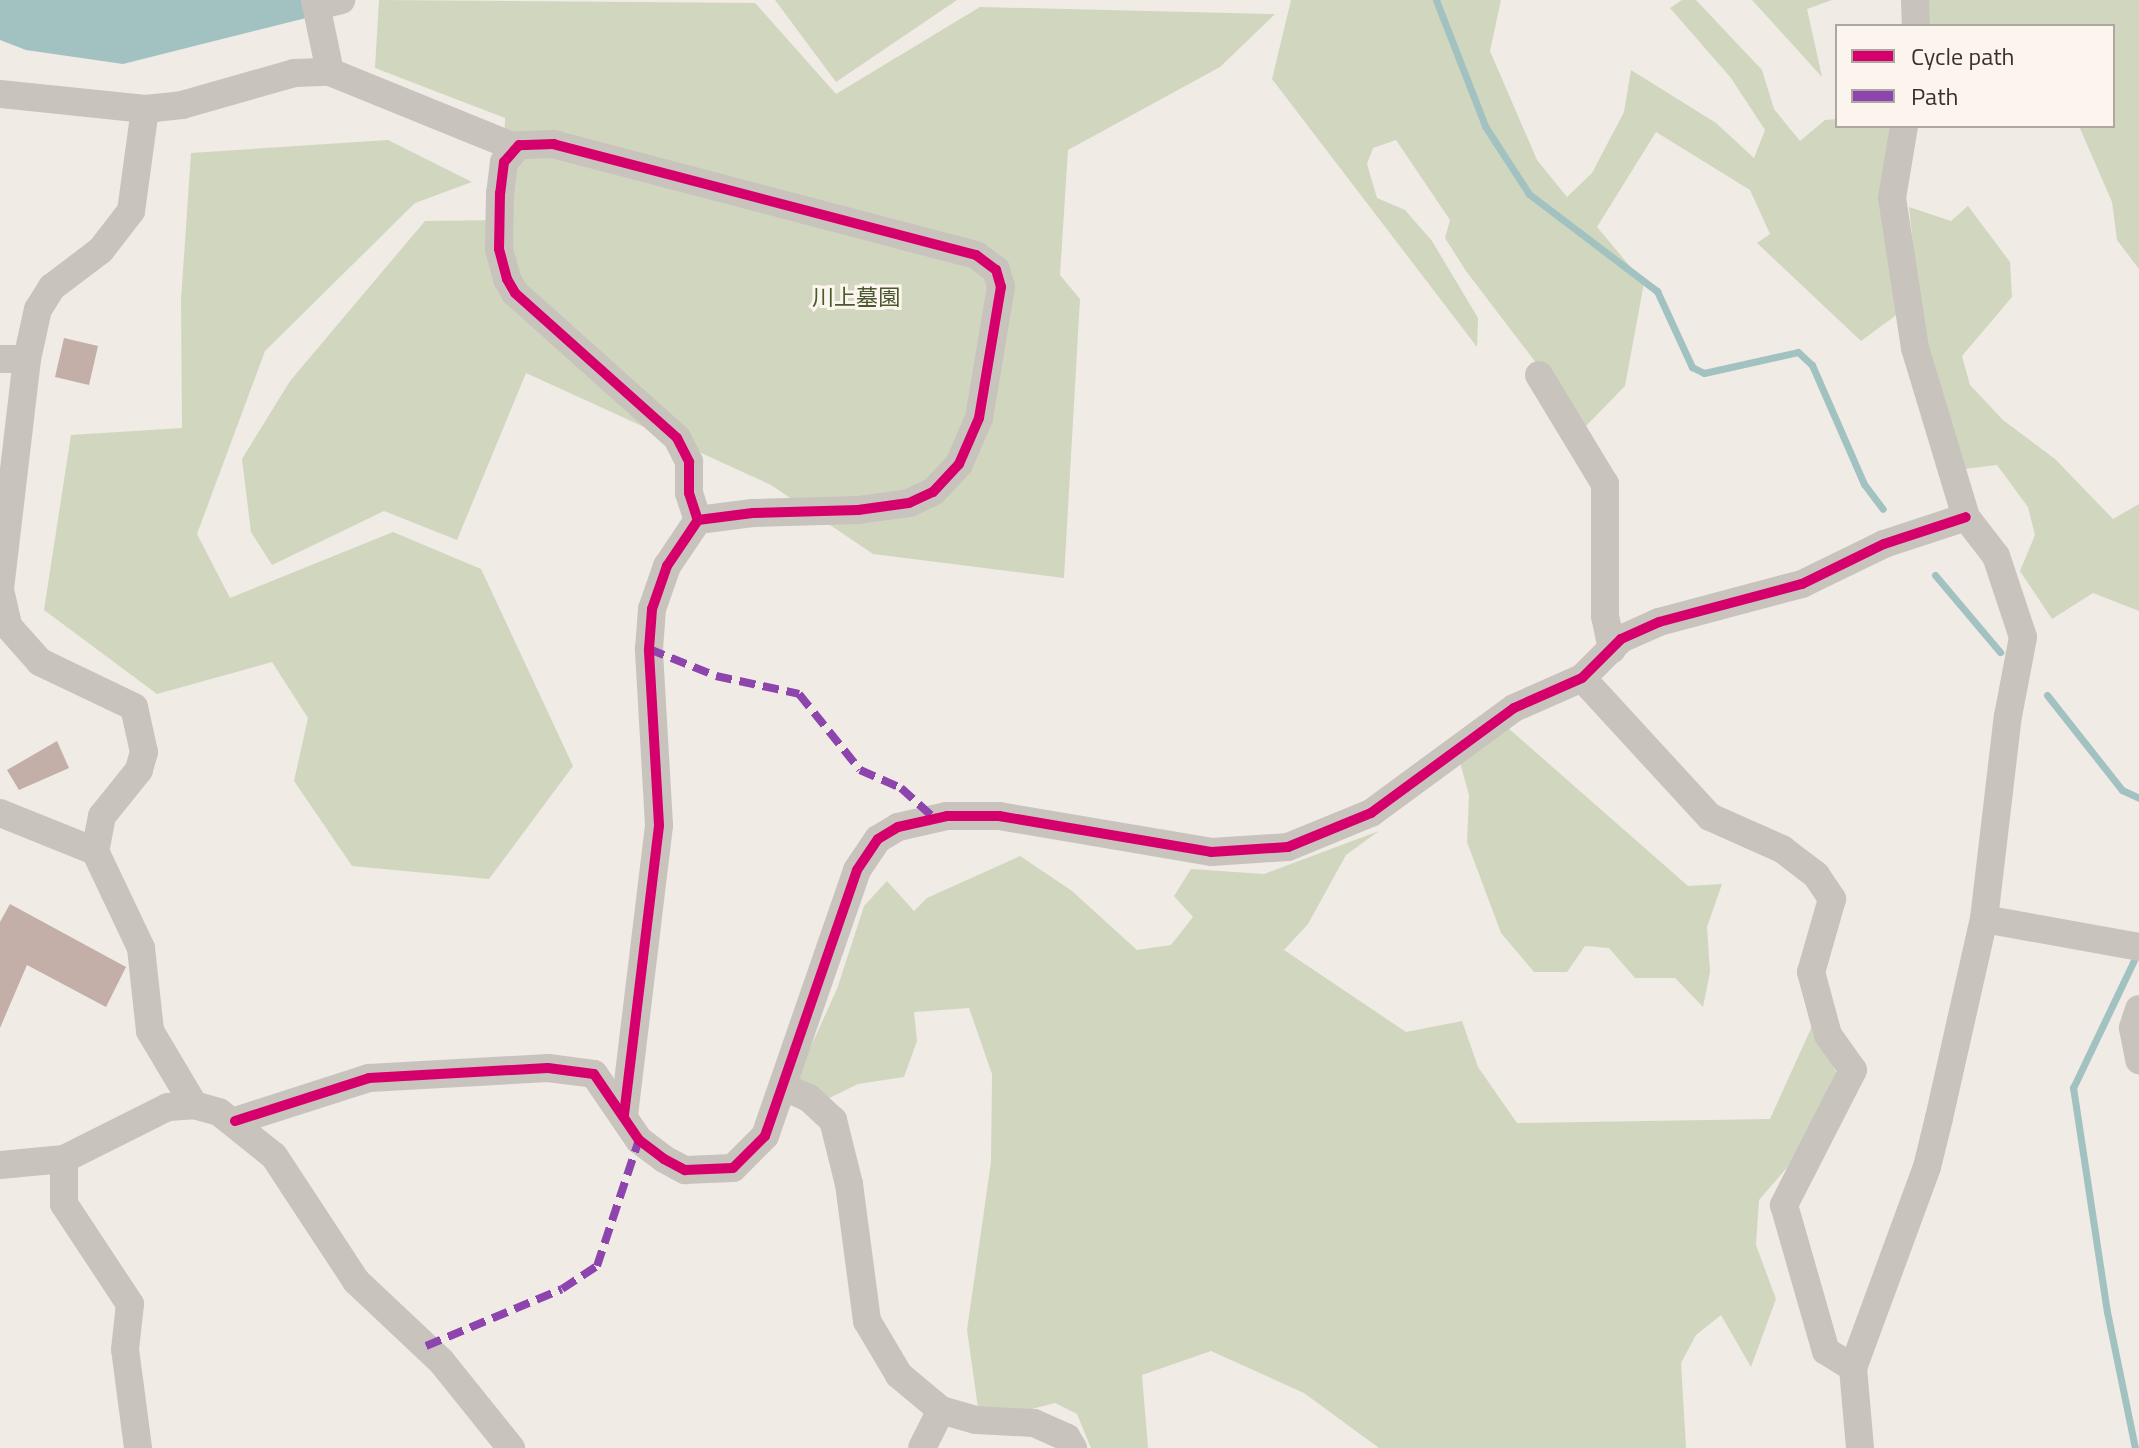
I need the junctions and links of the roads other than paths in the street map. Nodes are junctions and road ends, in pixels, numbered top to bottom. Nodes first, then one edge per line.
1 (1915, 0) edge
2 (324, 2) edge
3 (1916, 24) edge
4 (330, 72) junction
5 (0, 94) edge
6 (145, 109) junction
7 (1904, 128) edge
8 (515, 147) junction
9 (14, 359) edge
10 (1539, 375) dead end
11 (1966, 517) junction
12 (698, 520) junction
13 (4, 626) edge
14 (1612, 649) junction
15 (1582, 678) junction
16 (0, 813) edge
17 (95, 851) junction
18 (1984, 919) junction
19 (2132, 944) edge
20 (2139, 1009) edge
21 (2139, 1060) edge
22 (784, 1087) junction
23 (194, 1105) junction
24 (624, 1115) junction
25 (235, 1121) junction
26 (64, 1159) junction
27 (0, 1165) edge
28 (1853, 1368) junction
29 (941, 1410) junction
30 (138, 1448) edge
31 (511, 1448) edge
32 (922, 1448) edge
33 (1073, 1448) edge
34 (1860, 1448) edge

1 - 3 street
2 - 4 street
4 - 6 street
4 - 8 street
5 - 6 street
6 - 9 street
7 - 11 street
8 - 12 street
8 - 12 street
9 - 13 street
10 - 14 street
11 - 14 street
11 - 18 street
12 - 24 street
13 - 17 street
14 - 15 street
15 - 22 street
15 - 28 street
16 - 17 street
17 - 23 street
18 - 19 street
18 - 28 street
20 - 21 street
22 - 24 street
22 - 29 street
23 - 25 street
23 - 26 street
24 - 25 street
25 - 31 street
26 - 27 street
26 - 30 street
28 - 34 street
29 - 32 street
29 - 33 street

